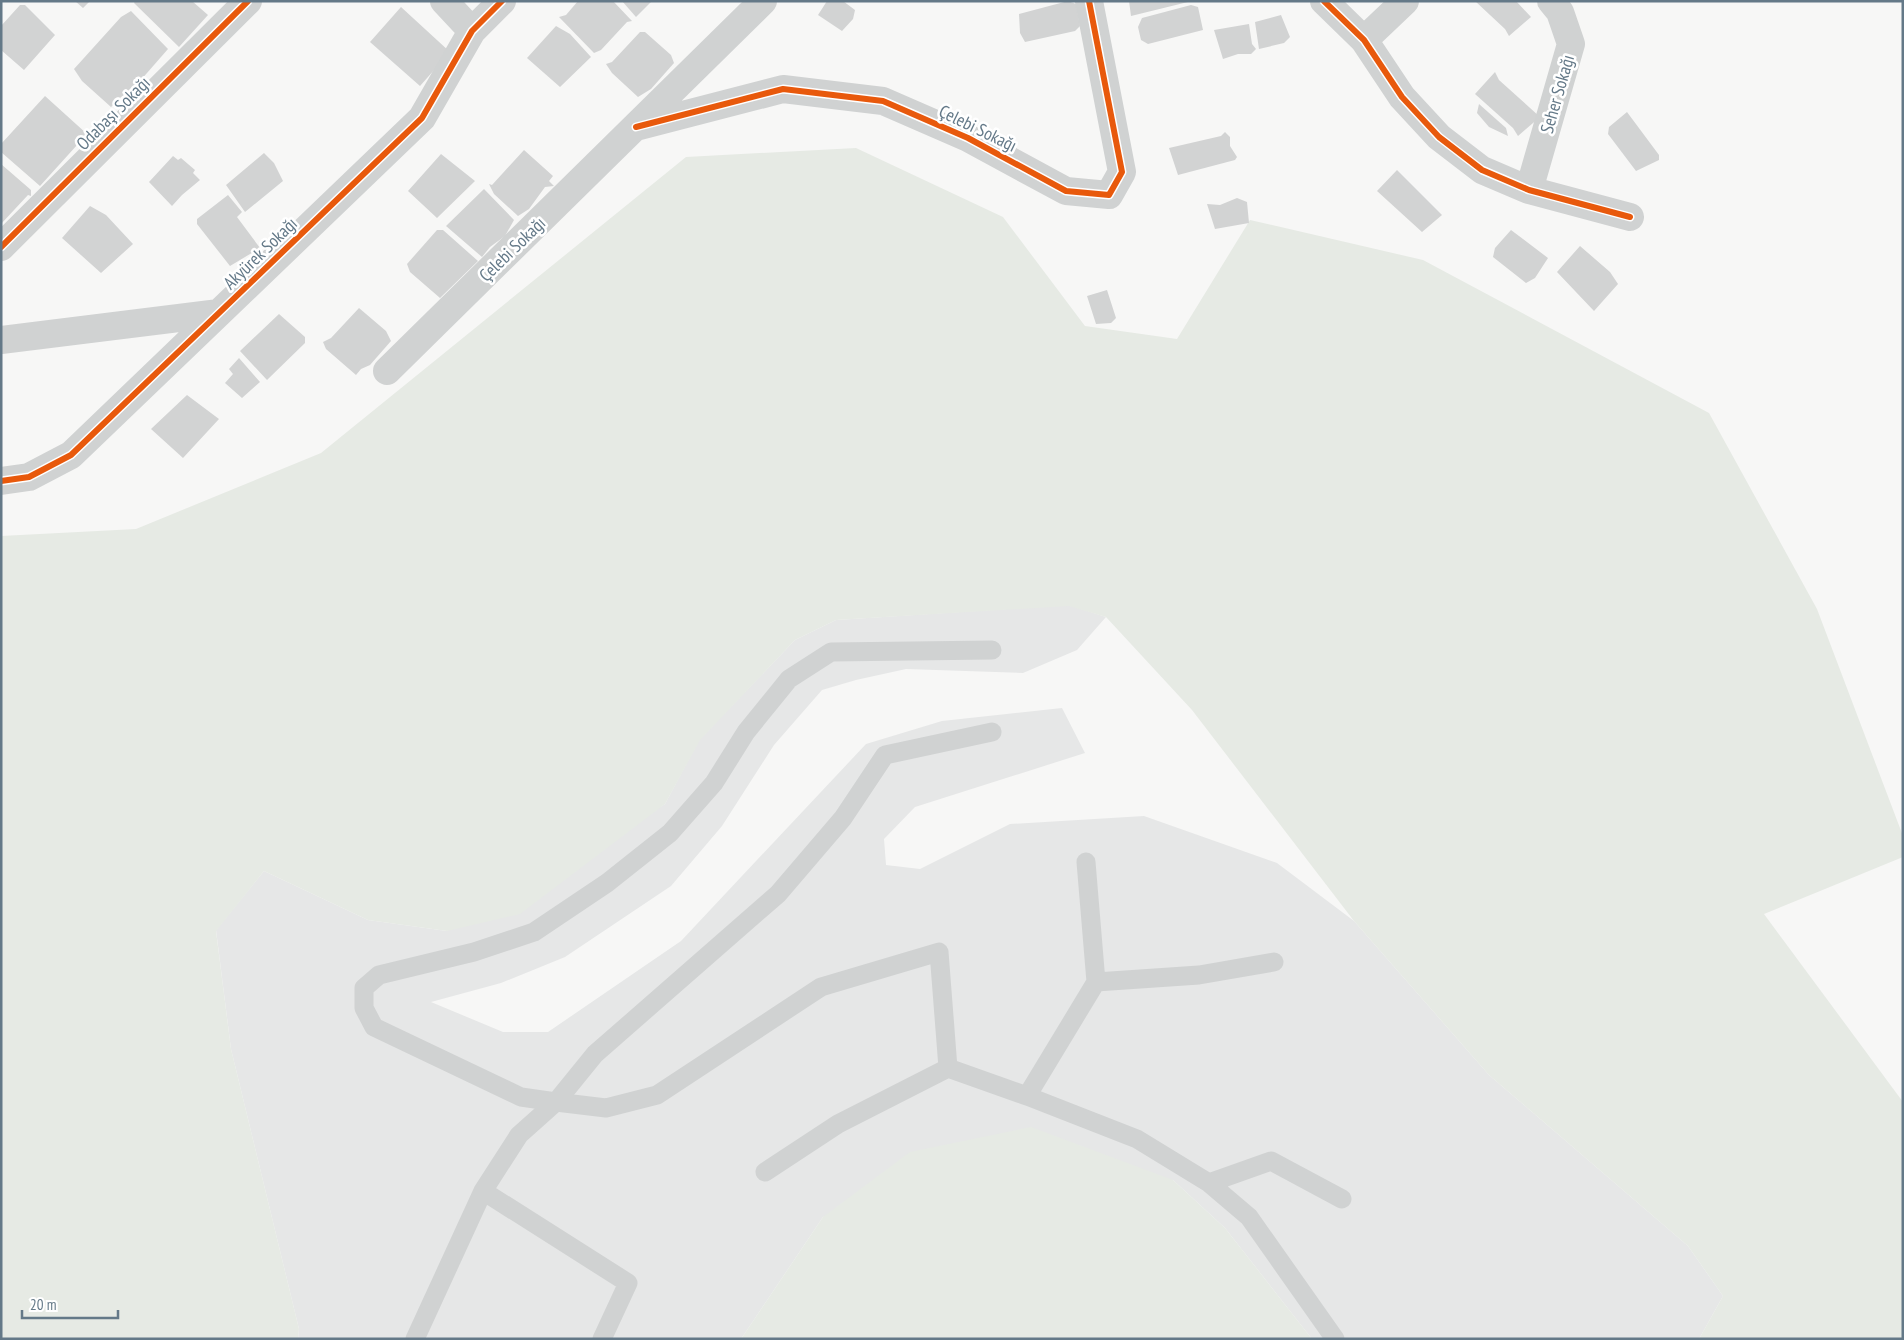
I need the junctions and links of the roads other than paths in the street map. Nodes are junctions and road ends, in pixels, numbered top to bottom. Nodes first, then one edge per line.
1 (248, 1) edge
2 (444, 1) edge
3 (502, 1) edge
4 (763, 1) edge
5 (1090, 1) edge
6 (1324, 1) edge
7 (1405, 1) edge
8 (1551, 1) edge
9 (472, 31) junction
10 (1364, 40) junction
11 (636, 127) junction
12 (1529, 190) junction
13 (1630, 217) dead end
14 (1, 247) edge
15 (219, 313) junction
16 (1, 340) edge
17 (387, 371) dead end
18 (1, 482) edge
19 (992, 650) dead end
20 (992, 732) dead end
21 (1086, 862) dead end
22 (1274, 962) dead end
23 (1096, 982) junction
24 (948, 1068) junction
25 (1026, 1096) junction
26 (556, 1102) junction
27 (765, 1172) dead end
28 (1209, 1183) junction
29 (483, 1191) junction
30 (1342, 1199) dead end
31 (415, 1339) edge
32 (602, 1339) edge
33 (1335, 1339) edge

1 - 14 street, Odabaşı Sokağı
2 - 9 street
3 - 9 street, Akyürek Sokağı
4 - 11 street, Çelebi Sokağı
5 - 11 street, Çelebi Sokağı
6 - 10 street
7 - 10 street
8 - 12 street, Seher Sokağı
9 - 15 street, Akyürek Sokağı
10 - 12 street
11 - 17 street, Çelebi Sokağı
12 - 13 street
15 - 16 street
15 - 18 street, Akyürek Sokağı
19 - 26 lane
20 - 26 lane
21 - 23 lane
22 - 23 lane
23 - 25 lane
24 - 25 lane
24 - 26 lane
24 - 27 lane
25 - 28 lane
26 - 29 lane
28 - 30 lane
28 - 33 lane
29 - 31 lane
29 - 32 lane

